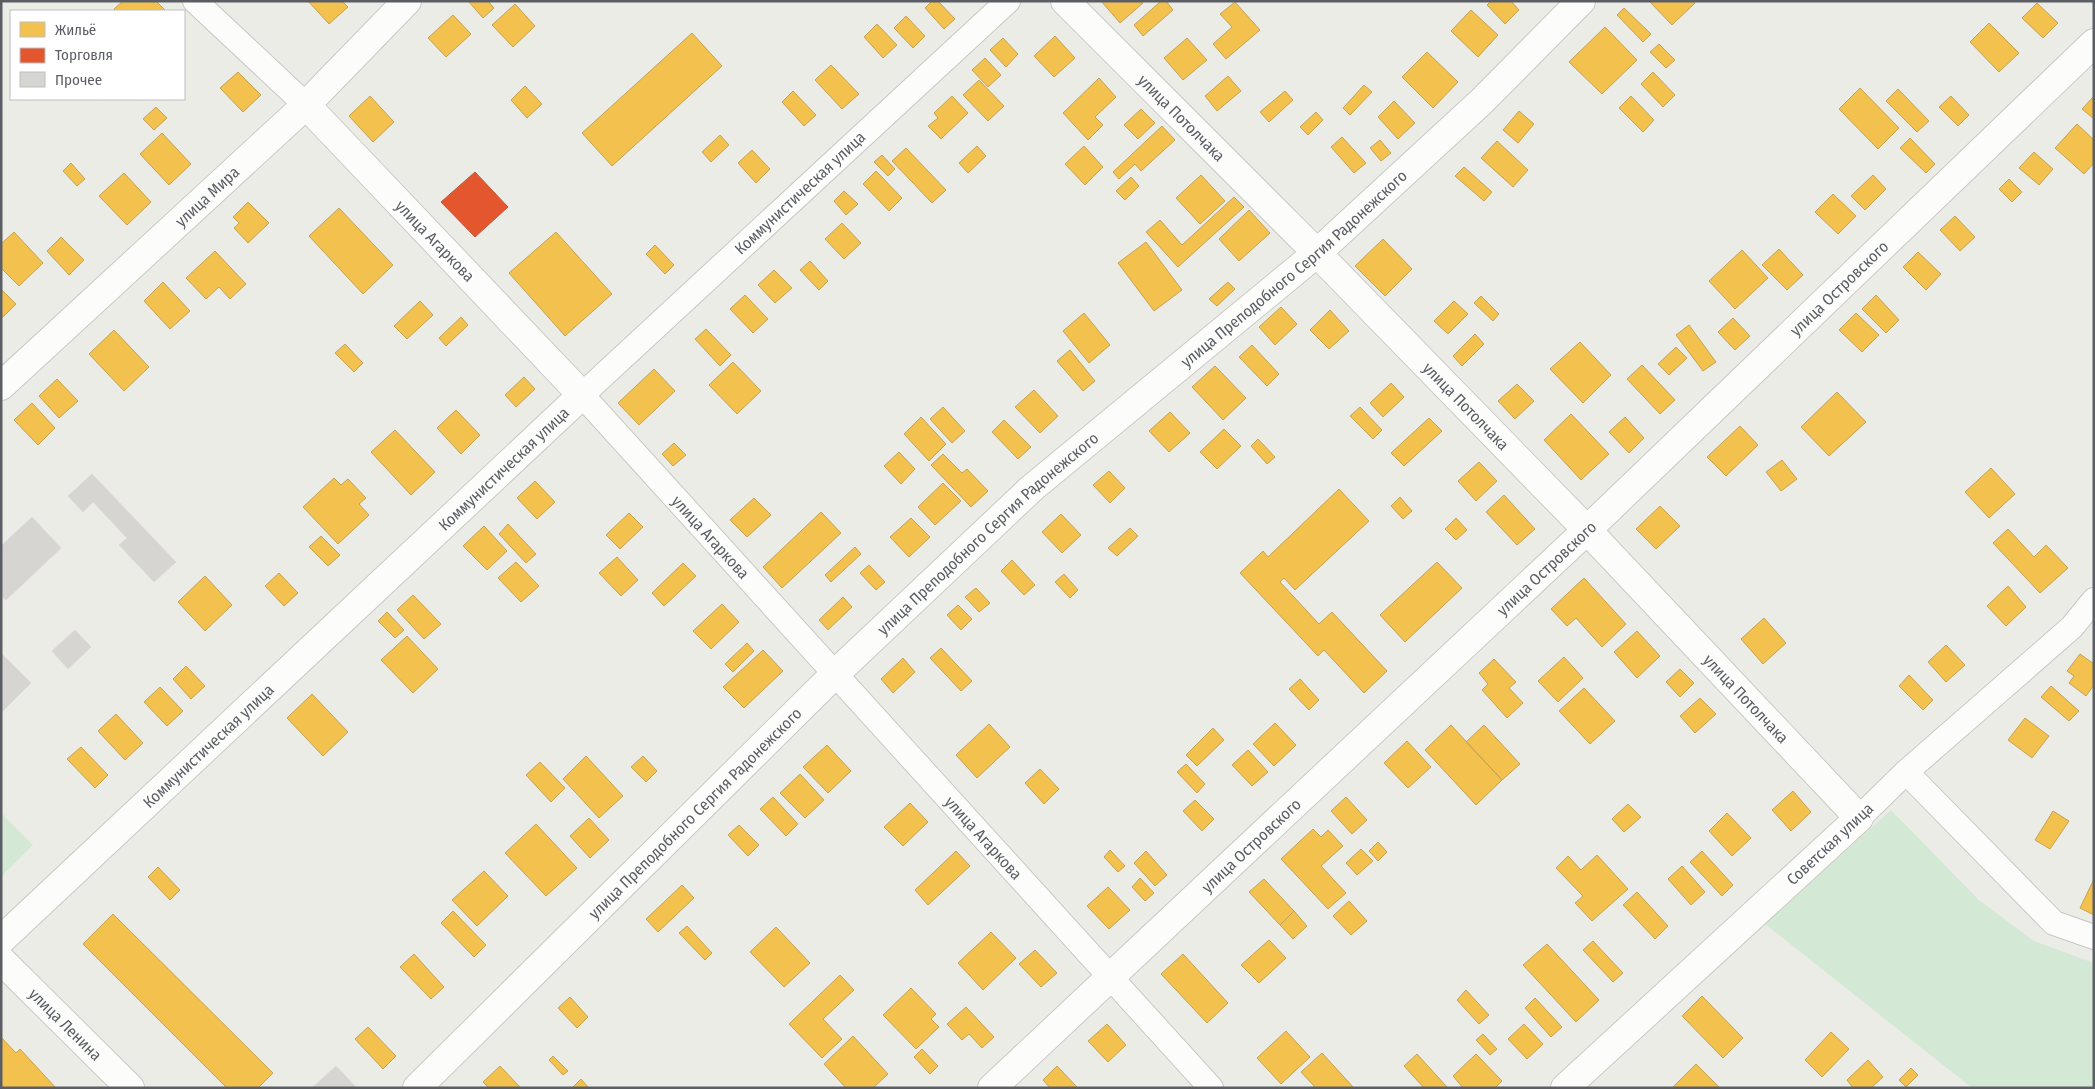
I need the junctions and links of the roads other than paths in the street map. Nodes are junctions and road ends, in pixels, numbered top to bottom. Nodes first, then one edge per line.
1 (195, 1) edge
2 (407, 1) edge
3 (1008, 1) edge
4 (1065, 1) edge
5 (1581, 1) edge
6 (2094, 43) edge
7 (306, 105) junction
8 (1316, 253) junction
9 (1, 386) edge
10 (582, 395) junction
11 (1587, 530) junction
12 (2094, 600) edge
13 (835, 674) junction
14 (1906, 772) junction
15 (1859, 818) junction
16 (2094, 937) edge
17 (1, 940) edge
18 (1, 960) edge
19 (1112, 977) junction
20 (130, 1088) edge
21 (417, 1088) edge
22 (992, 1088) edge
23 (1212, 1088) edge
24 (1565, 1088) edge

1 - 7 street, улица Агаркова
2 - 7 street, улица Мира
3 - 10 street, Коммунистическая улица
4 - 8 street, улица Потолчака
5 - 8 street, улица Преподобного Сергия Радонежского
6 - 11 street, улица Островского
7 - 9 street, улица Мира
7 - 10 street, улица Агаркова
8 - 11 street, улица Потолчака
8 - 13 street, улица Преподобного Сергия Радонежского
10 - 13 street, улица Агаркова
10 - 17 street, Коммунистическая улица
11 - 15 street, улица Потолчака
11 - 19 street, улица Островского
12 - 14 street, Советская улица
13 - 19 street, улица Агаркова
13 - 21 street, улица Преподобного Сергия Радонежского
14 - 15 street, Советская улица
14 - 16 street
15 - 24 street, Советская улица
18 - 20 street, улица Ленина
19 - 22 street, улица Островского
19 - 23 street, улица Агаркова

